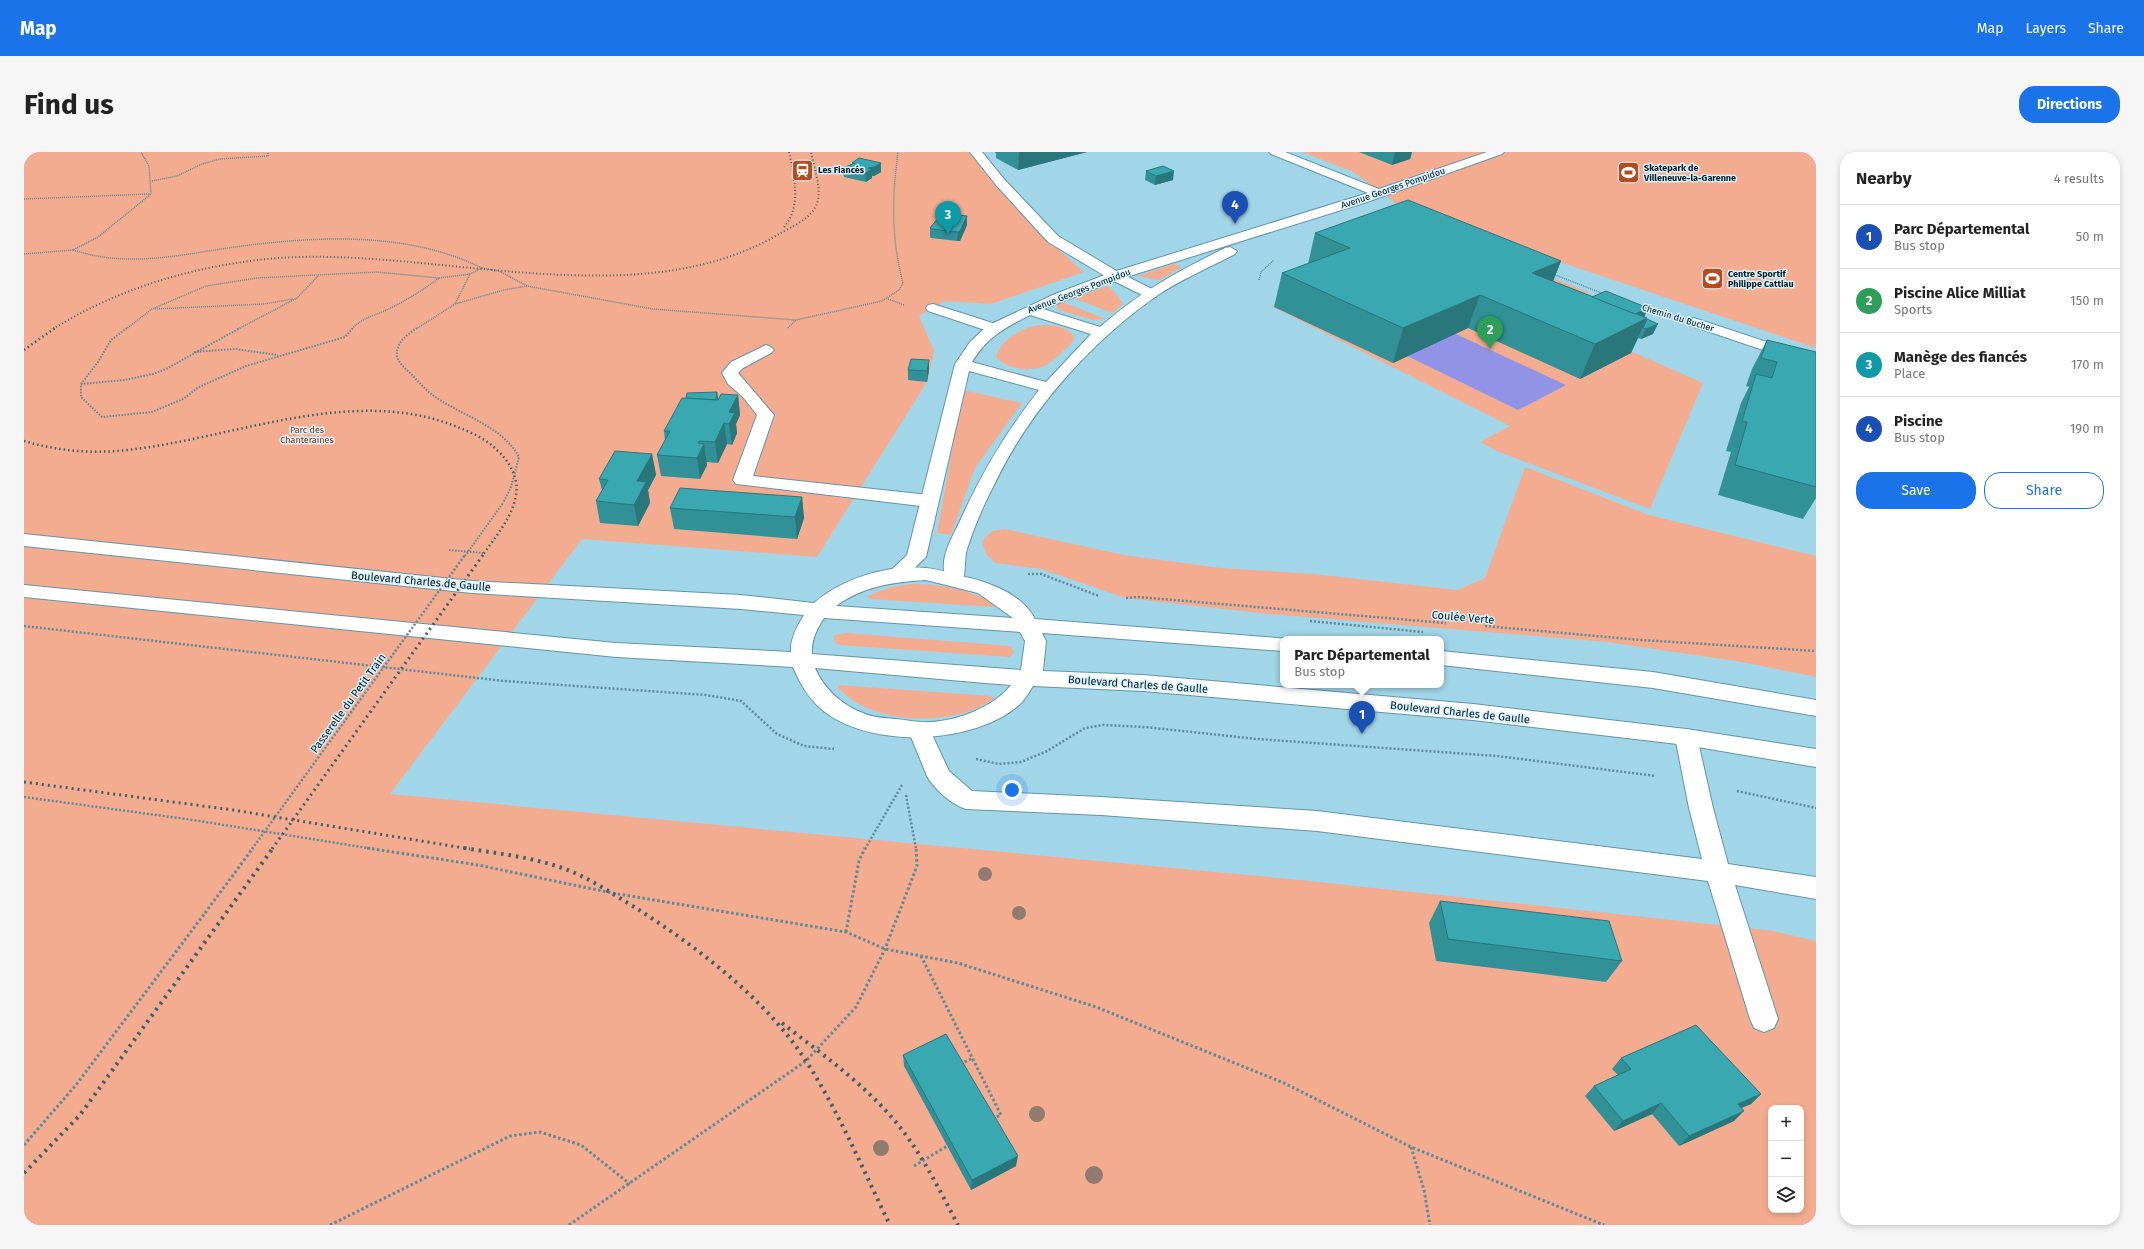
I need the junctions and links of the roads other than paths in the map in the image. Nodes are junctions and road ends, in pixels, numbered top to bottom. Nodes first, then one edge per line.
1 (976, 152) edge
2 (1274, 152) edge
3 (1498, 152) edge
4 (1378, 193) junction
5 (1289, 222) junction
6 (1115, 276) junction
7 (1151, 294) junction
8 (933, 308) dead end
9 (1029, 310) junction
10 (1694, 322) road end
11 (994, 328) junction
12 (1101, 332) junction
13 (766, 350) road end
14 (1816, 363) edge
15 (963, 364) junction
16 (1050, 388) junction
17 (929, 501) junction
18 (24, 540) edge
19 (896, 575) junction
20 (955, 577) junction
21 (24, 591) edge
22 (819, 610) junction
23 (1030, 626) junction
24 (1280, 644) edge
25 (1444, 658) edge
26 (801, 660) junction
27 (1031, 677) junction
28 (1816, 708) edge
29 (920, 732) junction
30 (1686, 737) junction
31 (1816, 758) edge
32 (1718, 872) junction
33 (1816, 888) edge
34 (1764, 1018) dead end

1 - 6 main road
2 - 4 main road
3 - 4 main road, Avenue Georges Pompidou
4 - 5 main road, Avenue Georges Pompidou
5 - 6 main road, Avenue Georges Pompidou
5 - 7 main road, Avenue Georges Pompidou
6 - 7 main road
6 - 9 main road, Avenue Georges Pompidou
7 - 12 main road, Avenue Georges Pompidou
8 - 11 main road
9 - 11 main road, Avenue Georges Pompidou
9 - 12 main road
10 - 14 main road, Chemin du Bucher
11 - 15 main road, Avenue Georges Pompidou
12 - 16 main road, Avenue Georges Pompidou
13 - 17 main road
15 - 16 main road
15 - 17 main road, Avenue Georges Pompidou
16 - 20 main road, Avenue Georges Pompidou
17 - 19 main road, Avenue Georges Pompidou
18 - 22 main road, Boulevard Charles de Gaulle
19 - 20 main road
19 - 22 main road
20 - 23 main road
21 - 26 main road, Boulevard Charles de Gaulle
22 - 23 main road, Boulevard Charles de Gaulle
22 - 26 main road
23 - 24 main road, Boulevard Charles de Gaulle
23 - 27 main road
25 - 28 main road
26 - 27 main road, Boulevard Charles de Gaulle
26 - 29 main road
27 - 29 main road
27 - 30 main road, Boulevard Charles de Gaulle
29 - 32 main road
30 - 31 main road, Boulevard Charles de Gaulle
30 - 32 main road
32 - 33 main road
32 - 34 main road

